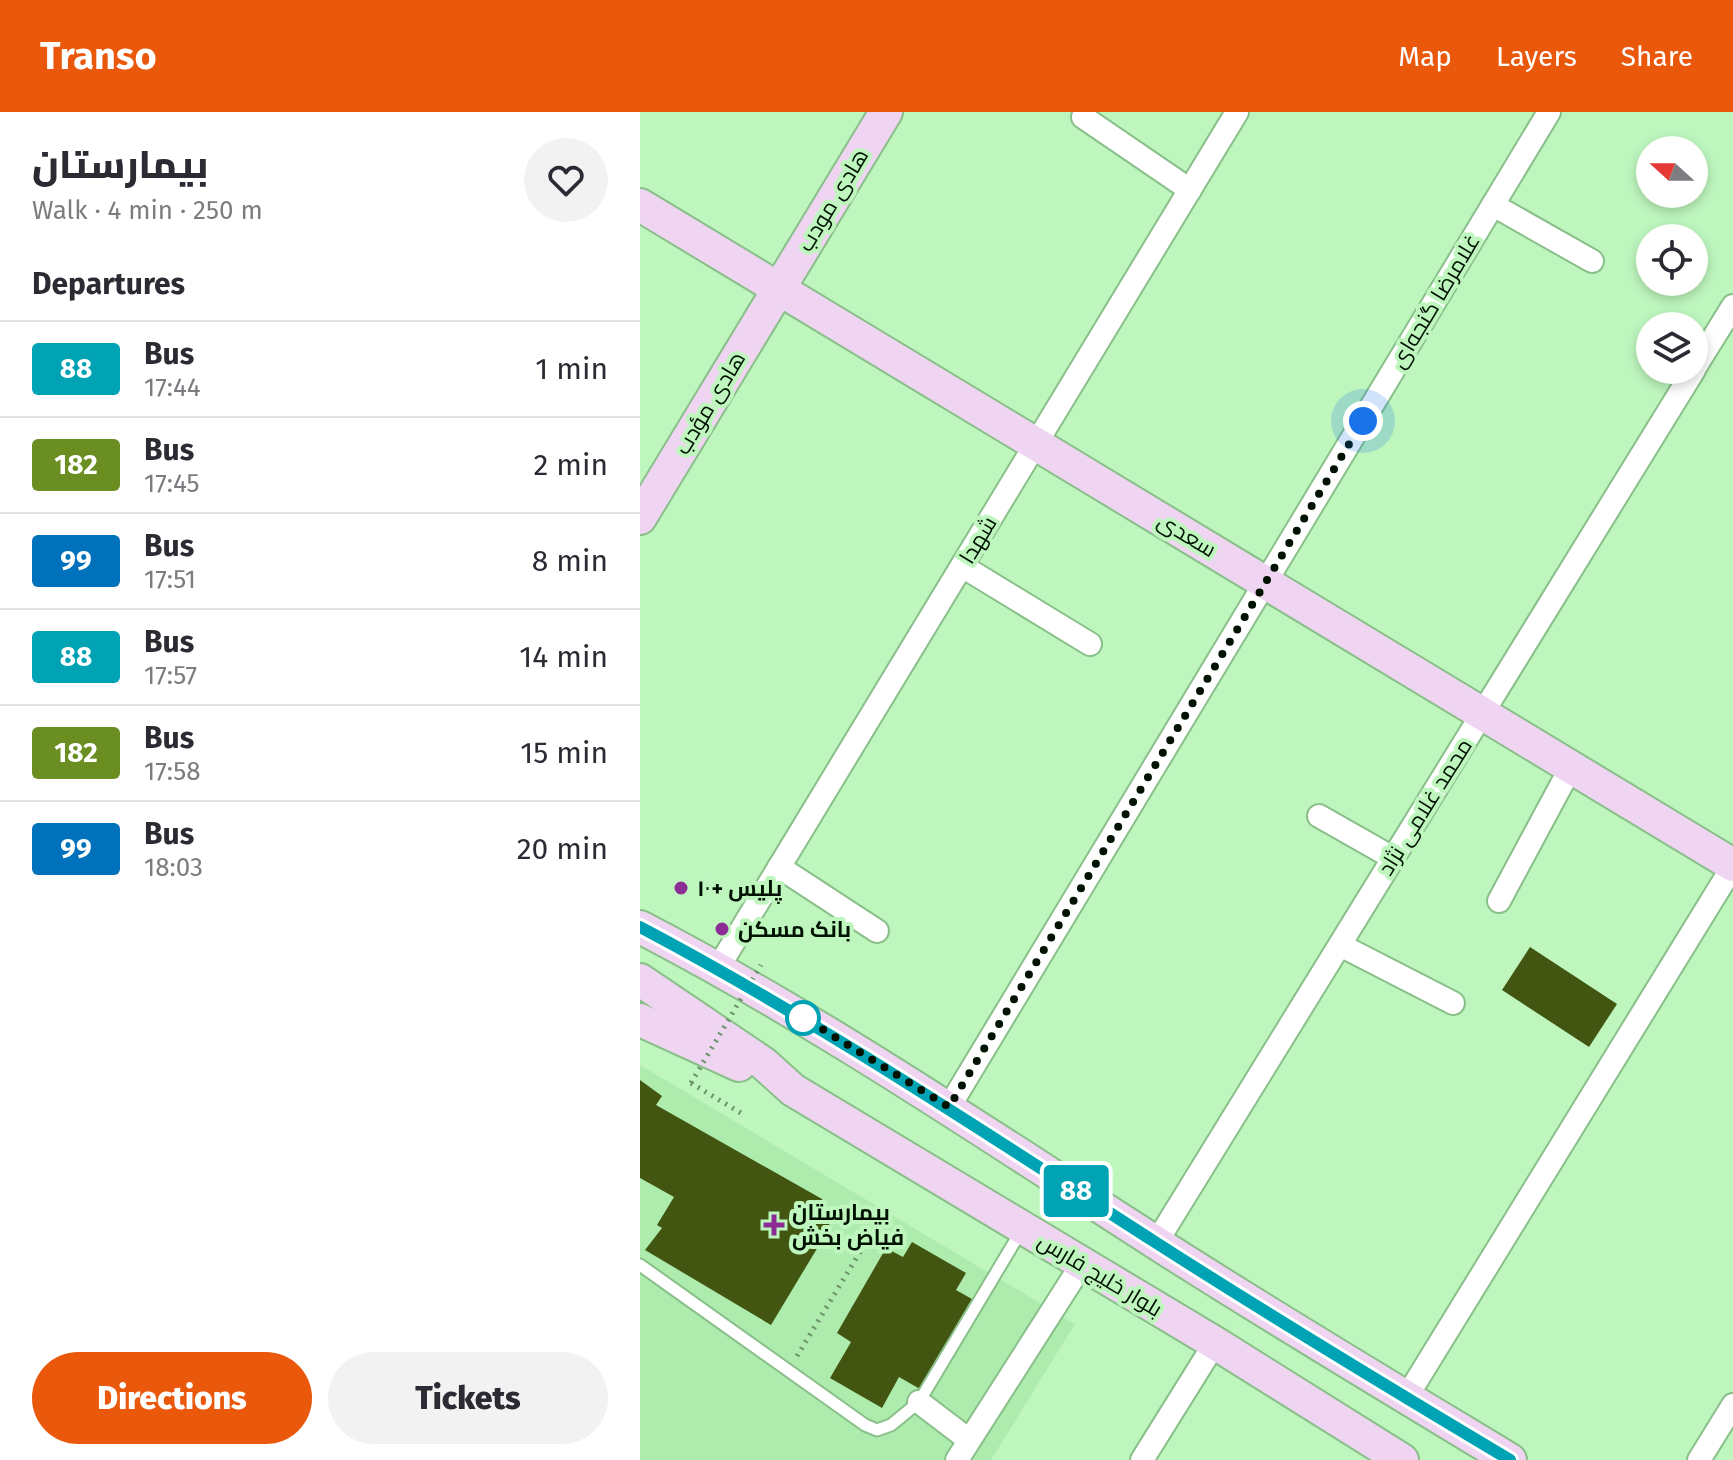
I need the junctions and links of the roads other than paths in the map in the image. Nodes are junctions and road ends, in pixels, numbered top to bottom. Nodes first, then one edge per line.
1 (886, 112) edge
2 (1237, 112) edge
3 (1549, 112) edge
4 (1083, 117) dead end
5 (1190, 190) junction
6 (640, 205) edge
7 (1493, 205) junction
8 (1592, 261) dead end
9 (779, 288) junction
10 (1733, 306) edge
11 (1708, 347) edge
12 (1685, 384) edge
13 (1036, 444) junction
14 (640, 518) edge
15 (962, 566) junction
16 (1265, 582) junction
17 (1090, 644) dead end
18 (1482, 713) junction
19 (1571, 767) junction
20 (1319, 816) dead end
21 (1393, 858) junction
22 (1733, 866) edge
23 (779, 867) junction
24 (1499, 901) dead end
25 (640, 927) edge
26 (877, 931) dead end
27 (1340, 945) junction
28 (718, 968) junction
29 (640, 980) edge
30 (1453, 1003) dead end
31 (640, 1020) edge
32 (793, 1090) junction
33 (949, 1107) junction
34 (1023, 1228) junction
35 (1156, 1243) junction
36 (1082, 1264) junction
37 (640, 1265) edge
38 (1215, 1343) junction
39 (1406, 1398) junction
40 (919, 1402) junction
41 (1733, 1405) edge
42 (969, 1440) junction
43 (957, 1460) edge
44 (1142, 1460) edge
45 (1402, 1460) edge
46 (1510, 1460) edge
47 (1699, 1460) edge

1 - 9 main road, هادی مودب
2 - 5 street, شهدا
3 - 7 street, غلامرضا گنجه‌ای
4 - 5 street
5 - 13 street, شهدا
6 - 9 main road, سعدی
7 - 8 street
7 - 16 street, غلامرضا گنجه‌ای
9 - 13 main road, سعدی
9 - 14 main road, هادی مؤدب
10 - 11 street, محمد غلامی نژاد
12 - 18 street, محمد غلامی نژاد
13 - 15 street, شهدا
13 - 16 main road, سعدی
15 - 17 street
15 - 23 street, شهدا
16 - 18 main road, سعدی
16 - 33 street, غلامرضا گنجه‌ای
18 - 19 main road, سعدی
18 - 21 street, محمد غلامی نژاد
19 - 22 main road, سعدی
19 - 24 street
20 - 21 street
21 - 27 street, محمد غلامی نژاد
22 - 39 street
23 - 26 street
23 - 28 street, شهدا
25 - 28 main road
27 - 30 street
27 - 35 street, محمد غلامی نژاد
28 - 33 main road
29 - 32 main road, بلوار خلیج فارس
31 - 32 main road
32 - 34 main road, بلوار خلیج فارس
33 - 35 main road
34 - 36 main road, بلوار خلیج فارس
34 - 40 lane
35 - 39 main road
36 - 38 main road, بلوار خلیج فارس
36 - 42 street
37 - 40 lane
38 - 44 street
38 - 45 main road, بلوار خلیج فارس
39 - 46 main road
40 - 42 street
41 - 47 street
42 - 43 street

